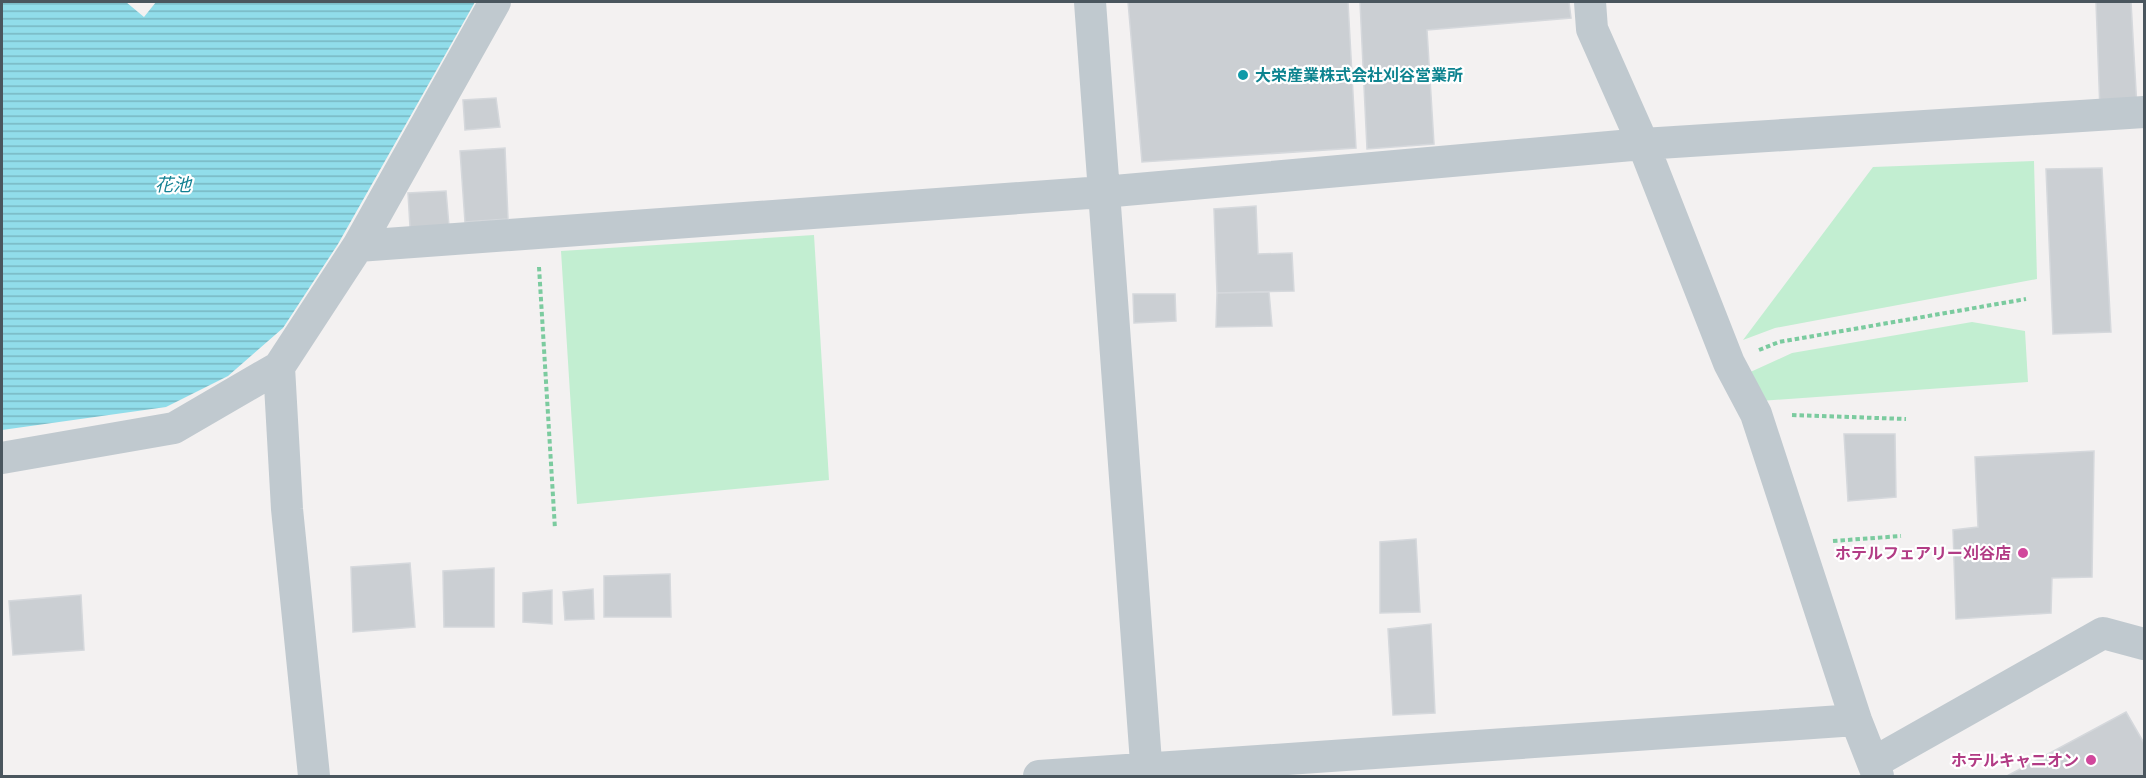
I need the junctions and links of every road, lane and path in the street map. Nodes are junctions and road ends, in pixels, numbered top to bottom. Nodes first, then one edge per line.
1 (495, 2) edge
2 (1090, 2) edge
3 (1590, 2) edge
4 (2145, 112) edge
5 (1642, 144) junction
6 (1103, 192) junction
7 (537, 233) junction
8 (358, 246) junction
9 (2026, 299) dead end
10 (1730, 363) junction
11 (279, 367) junction
12 (1756, 414) junction
13 (1906, 419) dead end
14 (2, 458) edge
15 (555, 529) dead end
16 (1901, 536) dead end
17 (1796, 543) junction
18 (2145, 644) edge
19 (1856, 720) junction
20 (1875, 770) edge
21 (1147, 772) edge
22 (314, 777) edge
23 (1039, 777) edge

1 - 8 street
2 - 6 street
3 - 5 street
4 - 5 street
5 - 6 street
5 - 10 street
6 - 7 street
6 - 21 street
7 - 8 street
7 - 15 path
8 - 11 street
9 - 10 path
10 - 12 street
11 - 14 street
11 - 22 street
12 - 13 path
12 - 17 street
16 - 17 path
17 - 19 street
18 - 20 street
19 - 20 street
19 - 21 street
21 - 23 street

